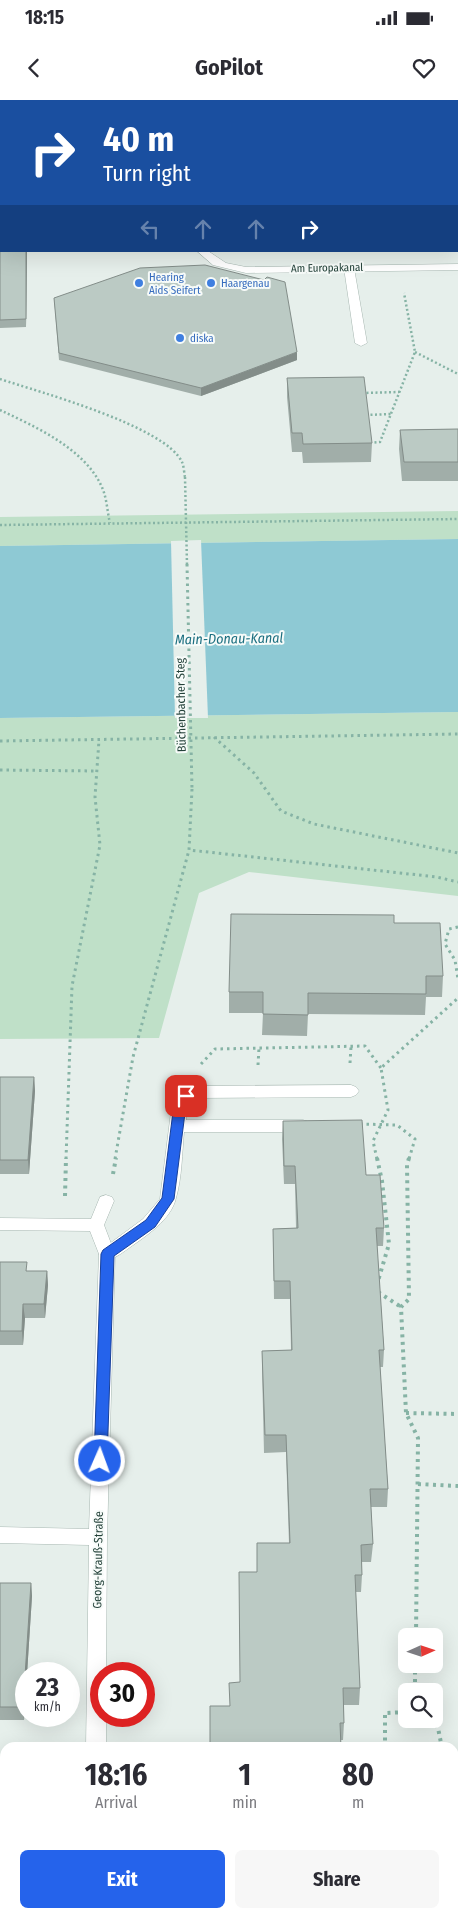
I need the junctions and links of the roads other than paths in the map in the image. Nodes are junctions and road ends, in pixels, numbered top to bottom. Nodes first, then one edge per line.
1 (203, 252) edge
2 (458, 267) edge
3 (349, 268) junction
4 (361, 342) dead end
5 (351, 1091) road end
6 (177, 1126) junction
7 (319, 1126) edge
8 (106, 1201) road end
9 (0, 1224) edge
10 (96, 1225) junction
11 (107, 1254) junction
12 (0, 1536) edge
13 (98, 1537) junction
14 (96, 1742) edge

1 - 3 street, Am Europakanal
2 - 3 street, Am Europakanal
3 - 4 street
5 - 6 street
6 - 7 street
6 - 11 street
8 - 10 street
9 - 10 street
10 - 11 street, Georg-Krauß-Straße
11 - 13 street, Georg-Krauß-Straße
12 - 13 street
13 - 14 street, Georg-Krauß-Straße

